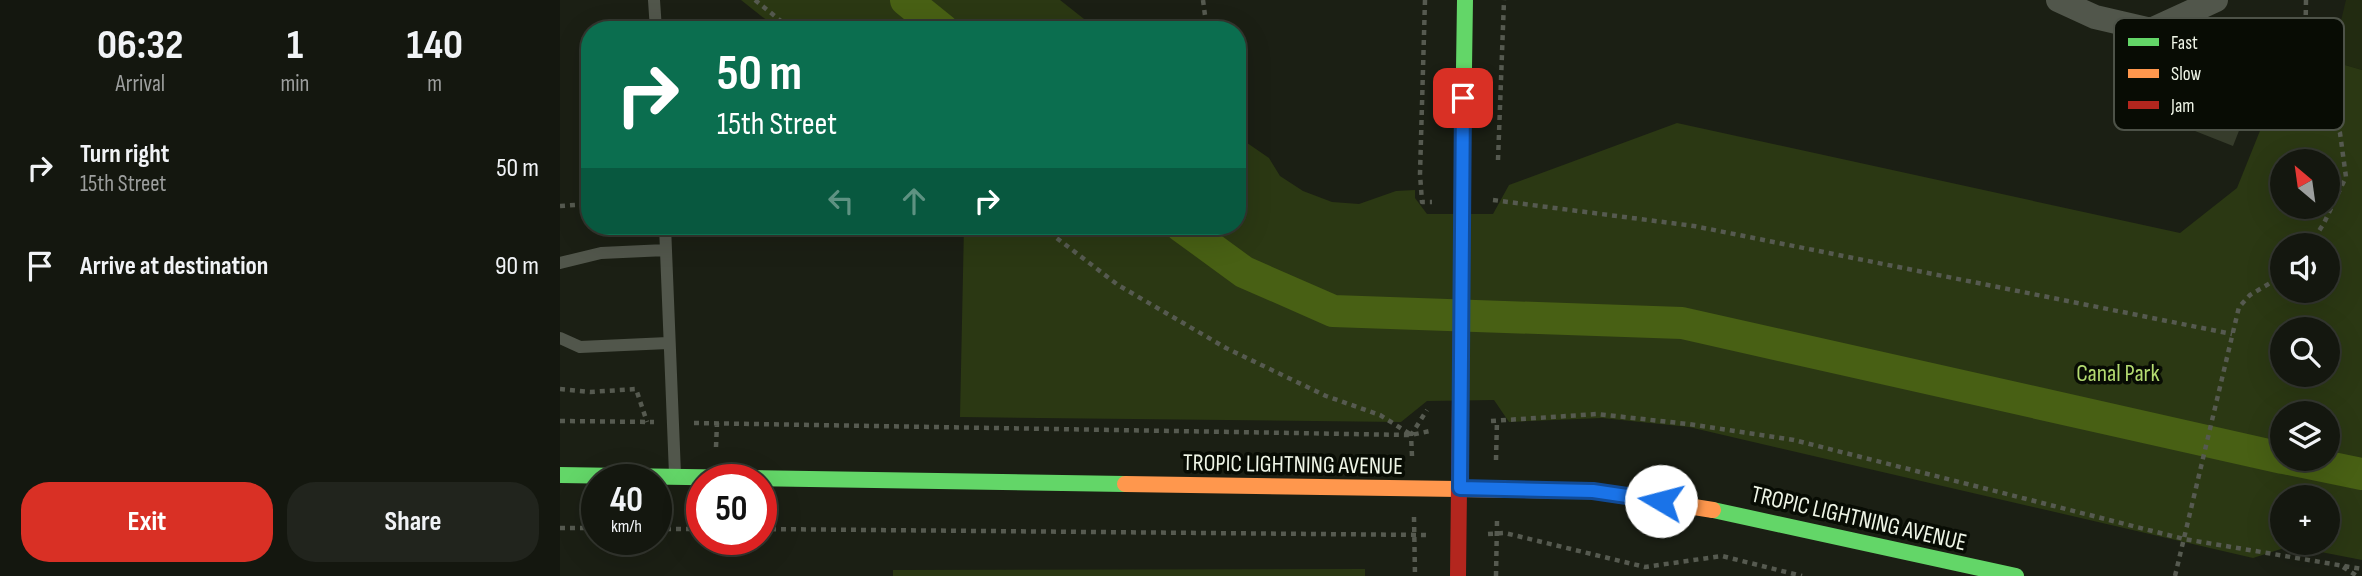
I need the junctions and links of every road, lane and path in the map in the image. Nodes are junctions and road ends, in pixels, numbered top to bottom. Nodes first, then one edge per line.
1 (654, 0) edge
2 (755, 0) edge
3 (1203, 0) edge
4 (1425, 0) edge
5 (1465, 0) edge
6 (1504, 0) edge
7 (2058, 0) edge
8 (2216, 0) edge
9 (2306, 0) edge
10 (2177, 18) edge
11 (2306, 18) edge
12 (655, 21) edge
13 (781, 21) edge
14 (1206, 21) edge
15 (2114, 21) edge
16 (2339, 130) edge
17 (1498, 173) dead end
18 (1497, 187) dead end
19 (1497, 200) junction
20 (581, 205) edge
21 (560, 206) edge
22 (1460, 209) junction
23 (2318, 233) edge
24 (665, 235) edge
25 (1053, 235) edge
26 (666, 250) junction
27 (560, 263) edge
28 (2270, 283) edge
29 (2232, 334) junction
30 (560, 338) edge
31 (668, 343) junction
32 (560, 389) edge
33 (1433, 401) dead end
34 (560, 421) edge
35 (647, 422) junction
36 (672, 422) junction
37 (1461, 424) junction
38 (1411, 435) junction
39 (560, 475) edge
40 (675, 476) junction
41 (1460, 488) junction
42 (560, 528) edge
43 (581, 528) edge
44 (777, 529) edge
45 (1459, 535) junction
46 (2184, 539) junction
47 (2342, 566) junction
48 (2362, 569) edge
49 (1458, 576) edge
50 (1802, 576) edge
51 (2015, 576) edge
52 (2175, 576) edge
53 (2357, 576) edge

1 - 12 lane
2 - 13 path
3 - 14 path
4 - 22 path
5 - 22 main road
6 - 17 path
7 - 15 street
8 - 10 street
9 - 11 path
16 - 23 path
18 - 19 path
19 - 22 path
19 - 29 path
20 - 21 path
22 - 37 main road
24 - 26 lane
25 - 38 path
26 - 27 lane
26 - 31 lane
28 - 29 path
29 - 46 path
30 - 31 lane
31 - 36 lane
32 - 35 path
33 - 38 path
34 - 35 path
35 - 36 path
36 - 38 path
36 - 40 lane
37 - 41 main road
37 - 46 path
39 - 40 main road, TROPIC LIGHTNING AVENUE
40 - 41 main road, TROPIC LIGHTNING AVENUE
41 - 45 main road
41 - 51 main road, TROPIC LIGHTNING AVENUE
42 - 43 path
44 - 45 path
45 - 49 main road
45 - 50 path
46 - 47 path
46 - 52 path
47 - 48 path
47 - 53 path

